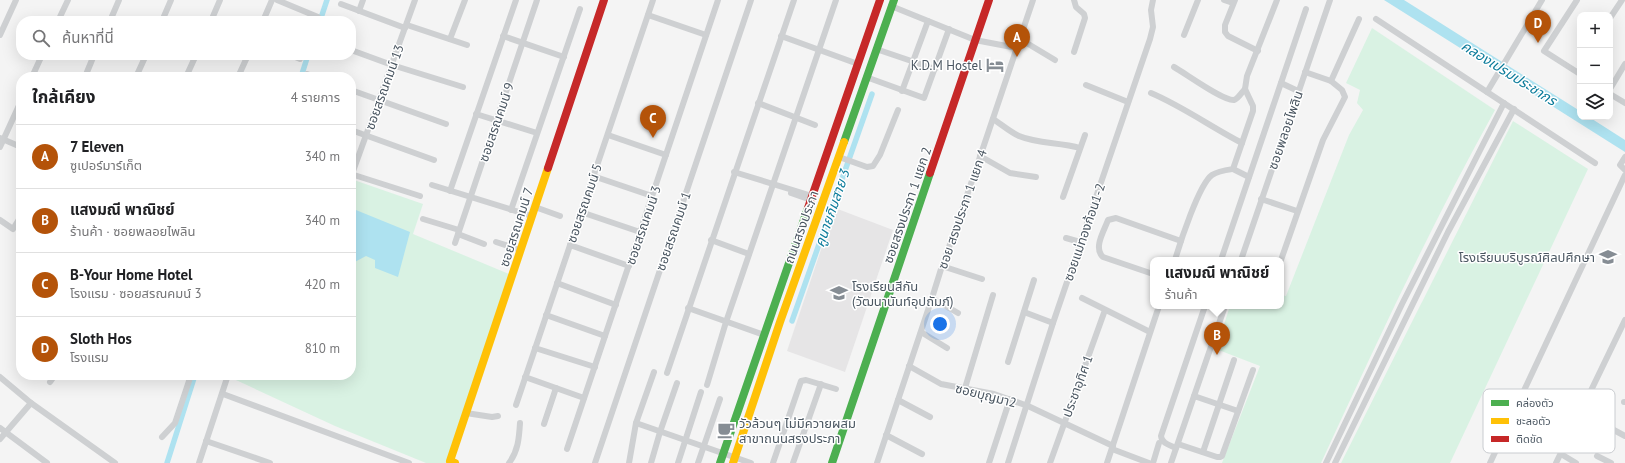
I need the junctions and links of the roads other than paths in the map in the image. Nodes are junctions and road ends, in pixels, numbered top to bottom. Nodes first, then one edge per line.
1 (16, 0) edge
2 (68, 0) edge
3 (119, 0) edge
4 (171, 0) edge
5 (220, 0) edge
6 (272, 0) edge
7 (277, 0) edge
8 (363, 0) edge
9 (415, 0) edge
10 (465, 0) edge
11 (516, 0) edge
12 (537, 0) edge
13 (604, 0) edge
14 (653, 0) edge
15 (718, 0) edge
16 (751, 0) edge
17 (794, 0) edge
18 (836, 0) edge
19 (880, 0) edge
20 (989, 0) edge
21 (1033, 0) edge
22 (1074, 0) edge
23 (1153, 0) edge
24 (1198, 0) edge
25 (1224, 0) edge
26 (1277, 0) edge
27 (1330, 0) edge
28 (1542, 0) edge
29 (1577, 0) edge
30 (1622, 0) edge
31 (1234, 2) edge
32 (893, 3) edge
33 (341, 4) dead end
34 (580, 9) dead end
35 (1306, 9) dead end
36 (359, 11) junction
37 (1613, 14) edge
38 (648, 15) junction
39 (60, 16) edge
40 (112, 16) edge
41 (164, 16) edge
42 (213, 16) edge
43 (265, 16) edge
44 (316, 16) edge
45 (1359, 19) dead end
46 (1376, 19) dead end
47 (928, 21) junction
48 (406, 26) junction
49 (949, 29) junction
50 (0, 35) edge
51 (706, 35) junction
52 (1184, 35) dead end
53 (503, 36) junction
54 (782, 36) junction
55 (1020, 38) junction
56 (450, 39) junction
57 (975, 40) junction
58 (523, 42) junction
59 (467, 45) dead end
60 (1017, 48) junction
61 (876, 49) junction
62 (819, 50) junction
63 (356, 52) edge
64 (1074, 52) dead end
65 (1258, 52) junction
66 (564, 57) junction
67 (40, 60) edge
68 (92, 60) edge
69 (144, 60) edge
70 (194, 60) edge
71 (246, 60) edge
72 (1055, 60) dead end
73 (913, 62) junction
74 (858, 64) junction
75 (1625, 64) edge
76 (392, 65) junction
77 (1174, 67) dead end
78 (935, 69) junction
79 (1577, 70) edge
80 (34, 72) edge
81 (87, 72) edge
82 (138, 72) edge
83 (188, 72) edge
84 (240, 72) edge
85 (1305, 72) junction
86 (866, 77) junction
87 (1331, 81) junction
88 (1281, 84) junction
89 (1613, 84) edge
90 (1086, 85) dead end
91 (463, 87) dead end
92 (1245, 89) junction
93 (902, 91) junction
94 (356, 92) edge
95 (1298, 92) junction
96 (1487, 92) junction
97 (1151, 93) dead end
98 (1613, 96) edge
99 (379, 101) junction
100 (1128, 102) junction
101 (1504, 103) junction
102 (1625, 103) edge
103 (758, 104) junction
104 (1514, 109) junction
105 (16, 110) edge
106 (898, 110) dead end
107 (476, 114) junction
108 (796, 117) junction
109 (993, 119) junction
110 (497, 120) junction
111 (446, 124) dead end
112 (815, 124) dead end
113 (356, 132) edge
114 (537, 133) junction
115 (608, 135) junction
116 (367, 136) junction
117 (1085, 136) dead end
118 (1, 139) edge
119 (1242, 142) junction
120 (16, 145) edge
121 (0, 147) edge
122 (1080, 148) junction
123 (666, 155) junction
124 (980, 156) junction
125 (1624, 158) edge
126 (434, 160) dead end
127 (825, 160) junction
128 (840, 160) junction
129 (1595, 163) dead end
130 (356, 164) edge
131 (1233, 169) junction
132 (1625, 170) edge
133 (734, 172) junction
134 (356, 175) edge
135 (1625, 175) edge
136 (593, 176) junction
137 (1036, 177) dead end
138 (1249, 177) junction
139 (432, 185) dead end
140 (772, 185) junction
141 (450, 191) junction
142 (420, 196) dead end
143 (652, 196) junction
144 (471, 197) junction
145 (1063, 197) dead end
146 (811, 198) junction
147 (1261, 199) junction
148 (535, 207) junction
149 (511, 210) junction
150 (1298, 210) junction
151 (581, 212) junction
152 (1448, 212) junction
153 (532, 216) junction
154 (560, 216) dead end
155 (1456, 216) junction
156 (422, 219) dead end
157 (0, 220) edge
158 (16, 227) edge
159 (459, 232) junction
160 (640, 232) junction
161 (1066, 238) dead end
162 (711, 240) junction
163 (1181, 241) junction
164 (496, 242) dead end
165 (1080, 242) junction
166 (455, 243) dead end
167 (484, 244) dead end
168 (570, 245) junction
169 (521, 250) junction
170 (750, 254) junction
171 (1176, 257) edge
172 (1222, 257) edge
173 (1242, 257) edge
174 (1282, 257) edge
175 (629, 266) junction
176 (942, 266) junction
177 (1150, 273) edge
178 (982, 279) dead end
179 (1034, 280) dead end
180 (557, 283) junction
181 (993, 295) dead end
182 (932, 298) junction
183 (1082, 298) dead end
184 (616, 305) junction
185 (688, 308) junction
186 (1158, 309) edge
187 (1204, 309) edge
188 (1224, 309) edge
189 (1105, 310) junction
190 (1024, 312) junction
191 (958, 314) dead end
192 (546, 315) junction
193 (1625, 320) edge
194 (726, 322) junction
195 (1053, 323) junction
196 (921, 332) junction
197 (1150, 332) junction
198 (764, 335) junction
199 (605, 336) junction
200 (1386, 337) junction
201 (1394, 341) junction
202 (535, 348) junction
203 (947, 348) dead end
204 (1234, 360) dead end
205 (1008, 362) dead end
206 (909, 366) junction
207 (594, 367) junction
208 (1253, 370) dead end
209 (654, 372) dead end
210 (667, 373) dead end
211 (0, 377) edge
212 (525, 377) junction
213 (189, 380) edge
214 (227, 380) edge
215 (677, 383) dead end
216 (821, 384) junction
217 (706, 385) dead end
218 (556, 388) junction
219 (965, 388) junction
220 (836, 389) dead end
221 (1525, 389) edge
222 (1592, 389) edge
223 (701, 392) dead end
224 (223, 394) junction
225 (1194, 396) junction
226 (584, 398) junction
227 (720, 399) dead end
228 (1010, 399) junction
229 (898, 400) junction
230 (31, 402) junction
231 (516, 405) dead end
232 (1219, 405) junction
233 (1028, 406) junction
234 (1238, 411) junction
235 (466, 413) junction
236 (498, 416) dead end
237 (930, 417) dead end
238 (1064, 422) junction
239 (520, 423) dead end
240 (636, 423) junction
241 (544, 424) dead end
242 (0, 428) edge
243 (1615, 431) edge
244 (660, 432) junction
245 (6, 433) junction
246 (886, 435) junction
247 (1625, 436) edge
248 (162, 437) dead end
249 (0, 439) edge
250 (685, 440) junction
251 (206, 441) junction
252 (1159, 443) dead end
253 (1177, 446) junction
254 (1334, 446) junction
255 (704, 447) junction
256 (1113, 448) junction
257 (567, 449) dead end
258 (1342, 450) junction
259 (1203, 452) junction
260 (1495, 453) edge
261 (723, 454) junction
262 (922, 454) dead end
263 (1561, 454) joint
264 (1597, 456) dead end
265 (734, 460) edge
266 (396, 461) edge
267 (452, 462) edge
268 (47, 463) edge
269 (115, 463) edge
270 (199, 463) edge
271 (270, 463) edge
272 (409, 463) edge
273 (509, 463) edge
274 (595, 463) edge
275 (629, 463) edge
276 (651, 463) edge
277 (678, 463) edge
278 (698, 463) edge
279 (720, 463) edge
280 (751, 463) edge
281 (773, 463) edge
282 (793, 463) edge
283 (832, 463) edge
284 (877, 463) edge
285 (989, 463) edge
286 (1008, 463) edge
287 (1050, 463) edge
288 (1107, 463) edge
289 (1149, 463) edge
290 (1152, 463) edge
291 (1171, 463) edge
292 (1326, 463) edge
293 (1336, 463) edge
294 (1490, 463) edge
295 (1556, 463) edge
296 (1576, 463) edge
297 (1611, 463) edge

1 - 50 street
2 - 39 street
3 - 40 street
4 - 41 street
5 - 42 street
6 - 43 street
7 - 44 street
8 - 36 street
9 - 48 street, ซอยสรณคมน์ 13
10 - 56 street
11 - 53 street
12 - 58 street, ซอยสรณคมน์ 9
13 - 148 street, ซอยสรณคมน์ 7
14 - 38 street, ซอยสรณคมน์ 5
15 - 51 street, ซอยสรณคมน์ 3
16 - 274 street, ซอยสรณคมน์ 1
17 - 54 street
18 - 62 street
19 - 74 street, ถนนสรงประภา
20 - 57 street, ซอยสรงประภา 1 แยก 2
21 - 55 street, ซอย สรงประภา 1 แยก 4
22 - 64 street
23 - 100 street, ซอยแม่ทองก้อน1-2
24 - 52 street
25 - 31 street
26 - 65 street
27 - 85 street, ซอยพลอยไพลิน
28 - 96 street
29 - 79 street
30 - 37 street
31 - 65 street
32 - 47 street
32 - 61 street, ถนนสรงประภา
33 - 36 street
34 - 66 street
35 - 88 street
36 - 48 street
38 - 51 street
38 - 115 street, ซอยสรณคมน์ 5
45 - 87 street
46 - 96 street
47 - 49 street
47 - 73 street
48 - 56 street
48 - 76 street, ซอยสรณคมน์ 13
49 - 57 street
49 - 78 street
51 - 123 street, ซอยสรณคมน์ 3
53 - 58 street
53 - 107 street
54 - 62 street
54 - 103 street
55 - 60 street, ซอย สรงประภา 1 แยก 4
55 - 72 street
56 - 59 street
57 - 60 street
57 - 283 street, ซอยสรงประภา 1 แยก 2
58 - 66 street
58 - 110 street, ซอยสรณคมน์ 9
60 - 109 street, ซอย สรงประภา 1 แยก 4
61 - 73 street
61 - 86 street, ถนนสรงประภา
62 - 74 street
62 - 108 street
63 - 76 street
65 - 92 street
66 - 114 street
67 - 80 street
68 - 81 street
69 - 82 street
70 - 83 street
71 - 84 street
73 - 78 street
73 - 93 street
74 - 127 street, ถนนสรงประภา
75 - 89 street
76 - 91 street
76 - 99 street, ซอยสรณคมน์ 13
77 - 92 street
78 - 93 street
85 - 87 street
85 - 95 street, ซอยพลอยไพลิน
86 - 93 street
86 - 128 street, ถนนสรงประภา
87 - 150 street
88 - 95 street
88 - 138 street
90 - 100 street
92 - 119 street
94 - 99 street
95 - 147 street, ซอยพลอยไพลิน
96 - 101 street
97 - 119 street
98 - 102 street
99 - 111 street
99 - 116 street, ซอยสรณคมน์ 13
100 - 165 street, ซอยแม่ทองก้อน1-2
101 - 104 street
101 - 152 street
103 - 108 street
103 - 133 street
104 - 129 street
104 - 155 street
105 - 118 street
106 - 128 street
107 - 110 street
107 - 141 street
108 - 112 street
108 - 140 street
109 - 122 street
109 - 124 street, ซอย สรงประภา 1 แยก 4
110 - 114 street
110 - 144 street, ซอยสรณคมน์ 9
113 - 116 street
114 - 149 street
115 - 123 street
115 - 136 street, ซอยสรณคมน์ 5
116 - 126 street
116 - 130 street, ซอยสรณคมน์ 13
117 - 122 street
118 - 120 street
118 - 121 street
119 - 131 street
122 - 145 street
123 - 143 street, ซอยสรณคมน์ 3
124 - 137 street
124 - 176 street, ซอย สรงประภา 1 แยก 4
125 - 132 street
127 - 128 street
127 - 146 street, ถนนสรงประภา
128 - 265 street, ถนนสรงประภา
131 - 138 street
131 - 163 street
133 - 140 street
133 - 162 street
134 - 142 street
135 - 221 street
136 - 143 street
136 - 151 street, ซอยสรณคมน์ 5
138 - 172 street
139 - 141 street
140 - 146 street
140 - 170 street
141 - 144 street
143 - 160 street, ซอยสรณคมน์ 3
144 - 149 street
144 - 159 street, ซอยสรณคมน์ 9
146 - 198 street, ถนนสรงประภา
147 - 150 street
147 - 173 street, ซอยพลอยไพลิน
148 - 153 street, ซอยสรณคมน์ 7
148 - 154 street
149 - 153 street
150 - 174 street
151 - 160 street
151 - 168 street, ซอยสรณคมน์ 5
152 - 155 street
152 - 200 street
153 - 169 street, ซอยสรณคมน์ 7
155 - 201 street
156 - 159 street
157 - 158 street
159 - 166 street, ซอยสรณคมน์ 9
159 - 167 street
160 - 175 street, ซอยสรณคมน์ 3
161 - 165 street
162 - 170 street
162 - 185 street
163 - 171 street
163 - 177 street
164 - 169 street
165 - 195 street, ซอยแม่ทองก้อน1-2
168 - 175 street
168 - 180 street, ซอยสรณคมน์ 5
169 - 235 street, ซอยสรณคมน์ 7
170 - 194 street
175 - 184 street, ซอยสรณคมน์ 3
176 - 178 street
176 - 182 street, ซอย สรงประภา 1 แยก 4
179 - 190 street
180 - 184 street
180 - 192 street, ซอยสรณคมน์ 5
181 - 219 street
182 - 191 street
182 - 196 street, ซอย สรงประภา 1 แยก 4
183 - 189 street
184 - 199 street, ซอยสรณคมน์ 3
185 - 194 street
185 - 210 street
186 - 197 street
187 - 253 street
188 - 225 street
189 - 197 street
189 - 238 street, ประชาอุทิศ 1
190 - 195 street
190 - 205 street
192 - 199 street
192 - 202 street, ซอยสรณคมน์ 5
193 - 222 street
194 - 198 street
194 - 217 street
195 - 233 street, ซอยแม่ทองก้อน1-2
196 - 203 street
196 - 206 street, ซอย สรงประภา 1 แยก 4
197 - 256 street
198 - 261 street, ถนนสรงประภา
199 - 207 street, ซอยสรณคมน์ 3
200 - 201 street
200 - 254 street
201 - 258 street
202 - 207 street
202 - 212 street, ซอยสรณคมน์ 5
204 - 232 street
206 - 219 street, ซอยบุญมา2
206 - 229 street, ซอย สรงประภา 1 แยก 4
207 - 226 street, ซอยสรณคมน์ 3
208 - 234 street
209 - 240 street
211 - 230 street
212 - 218 street
212 - 231 street, ซอยสรณคมน์ 5
213 - 248 street
214 - 224 street
215 - 244 street
216 - 220 street
216 - 281 street
216 - 282 street
218 - 226 street
218 - 241 street
219 - 228 street, ซอยบุญมา2
223 - 250 street
224 - 251 street
224 - 266 street
225 - 232 street
225 - 253 street
226 - 257 street, ซอยสรณคมน์ 3
227 - 255 street
228 - 233 street, ซอยบุญมา2
228 - 285 street
229 - 237 street
229 - 246 street, ซอย สรงประภา 1 แยก 4
230 - 245 street
230 - 269 street
232 - 234 street
232 - 259 street
233 - 238 street, ซอยบุญมา2
233 - 286 street, ซอยแม่ทองก้อน1-2
234 - 259 street
235 - 236 street
235 - 267 street, ซอยสรณคมน์ 7
238 - 256 street, ซอยบุญมา2
238 - 287 street, ประชาอุทิศ 1
239 - 273 street
240 - 244 street
240 - 275 street
242 - 245 street
243 - 247 street
244 - 250 street
244 - 276 street
245 - 249 street
245 - 268 street
246 - 262 street
246 - 284 street, ซอย สรงประภา 1 แยก 4
250 - 255 street
250 - 277 street
251 - 270 street
251 - 271 street
252 - 290 street
253 - 259 street
253 - 291 street
254 - 258 street
254 - 292 street
255 - 261 street
255 - 278 street
256 - 288 street
256 - 289 street, ซอยบุญมา2
258 - 293 street
260 - 294 street
261 - 265 street
261 - 279 street, ถนนสรงประภา
263 - 295 street
263 - 296 street
264 - 297 street
265 - 280 street
266 - 272 street

